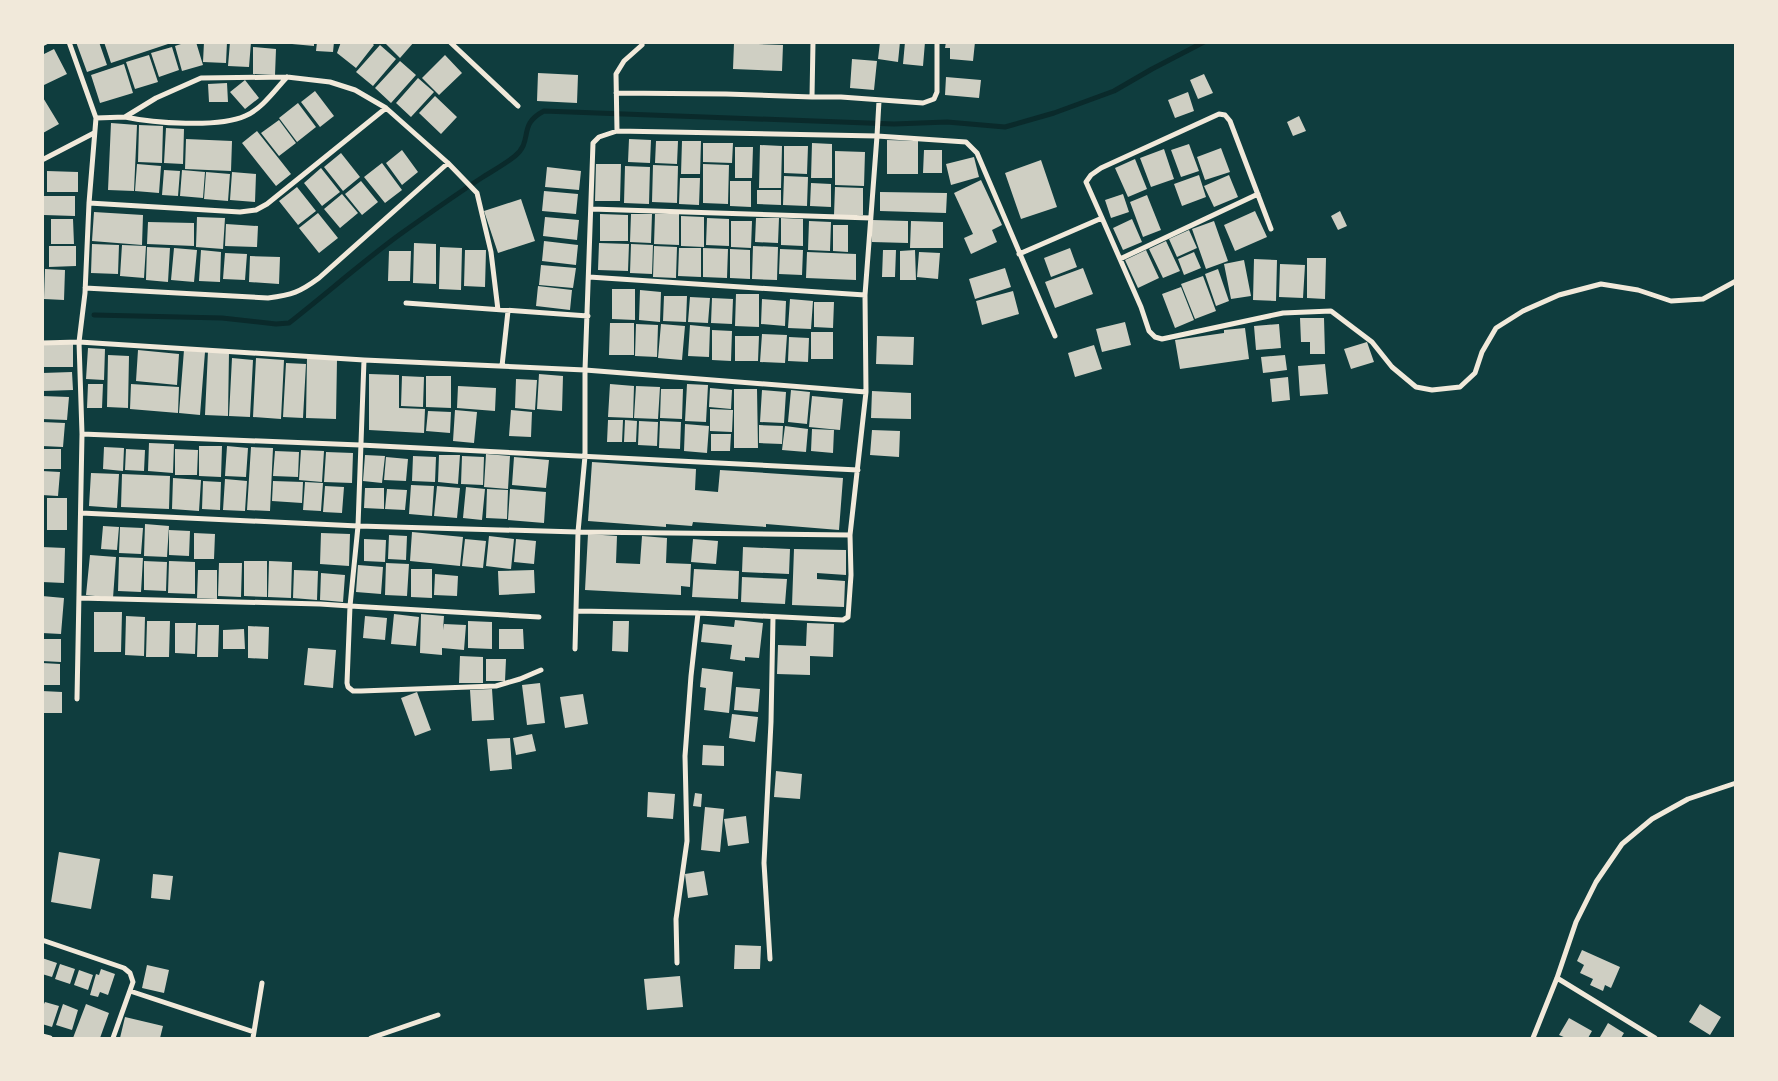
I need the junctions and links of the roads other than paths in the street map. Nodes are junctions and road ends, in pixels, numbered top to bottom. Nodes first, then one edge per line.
1 (69, 42) edge
2 (450, 42) edge
3 (813, 42) edge
4 (937, 42) edge
5 (642, 46) dead end
6 (288, 77) junction
7 (616, 93) junction
8 (812, 97) junction
9 (878, 103) junction
10 (518, 106) dead end
11 (386, 108) junction
12 (125, 117) junction
13 (96, 118) junction
14 (617, 131) junction
15 (94, 133) junction
16 (877, 135) junction
17 (42, 160) edge
18 (448, 163) junction
19 (1258, 194) junction
20 (89, 203) junction
21 (592, 209) junction
22 (871, 218) junction
23 (1102, 218) junction
24 (1271, 230) dead end
25 (1019, 254) junction
26 (1120, 259) junction
27 (589, 278) junction
28 (1736, 281) edge
29 (85, 291) junction
30 (865, 295) junction
31 (406, 303) dead end
32 (498, 310) junction
33 (508, 311) junction
34 (588, 316) junction
35 (1055, 336) dead end
36 (79, 342) junction
37 (42, 343) edge
38 (364, 360) junction
39 (502, 366) junction
40 (585, 370) junction
41 (866, 392) junction
42 (82, 434) junction
43 (360, 445) junction
44 (584, 456) junction
45 (858, 470) junction
46 (81, 512) junction
47 (358, 526) junction
48 (578, 532) junction
49 (850, 535) junction
50 (79, 598) junction
51 (350, 606) junction
52 (576, 611) junction
53 (698, 613) junction
54 (539, 617) dead end
55 (773, 617) junction
56 (575, 649) dead end
57 (541, 670) dead end
58 (77, 699) dead end
59 (1736, 783) edge
60 (42, 940) edge
61 (770, 959) dead end
62 (677, 964) dead end
63 (1558, 978) junction
64 (262, 983) dead end
65 (130, 991) junction
66 (438, 1015) dead end
67 (254, 1032) junction
68 (42, 1036) edge
69 (50, 1038) edge
70 (113, 1038) edge
71 (253, 1038) edge
72 (371, 1038) edge
73 (1533, 1038) edge
74 (1655, 1038) edge

1 - 13 street
2 - 10 street
3 - 8 street
4 - 9 street
5 - 7 street
6 - 11 street
6 - 12 street
6 - 12 street
7 - 8 street
7 - 14 street
8 - 9 street
9 - 16 street
11 - 18 street
11 - 20 street
12 - 13 street
13 - 15 street
14 - 16 street
14 - 21 street
15 - 17 street
15 - 20 street
16 - 22 street
16 - 25 street
18 - 29 street
18 - 32 street
19 - 23 street
19 - 24 street
19 - 26 street
20 - 29 street
21 - 22 street
21 - 27 street
22 - 30 street
23 - 25 street
23 - 26 street
25 - 35 street
26 - 28 street
27 - 30 street
27 - 34 street
29 - 36 street
30 - 41 street
31 - 32 street
32 - 33 street
33 - 34 street
33 - 39 street
34 - 40 street
36 - 37 street
36 - 38 street
36 - 42 street
38 - 39 street
38 - 43 street
39 - 40 street
40 - 41 street
40 - 44 street
41 - 45 street
42 - 43 street
42 - 46 street
43 - 44 street
43 - 47 street
44 - 45 street
44 - 48 street
45 - 49 street
46 - 47 street
46 - 50 street
47 - 48 street
47 - 51 street
48 - 49 street
48 - 52 street
49 - 55 street
50 - 51 street
50 - 58 street
51 - 54 street
51 - 57 street
52 - 53 street
52 - 56 street
53 - 55 street
53 - 62 street
55 - 61 street
59 - 63 street
60 - 65 street
63 - 73 street
63 - 74 street
64 - 67 street
65 - 67 street
65 - 70 street
66 - 72 street
67 - 71 street
68 - 69 street

